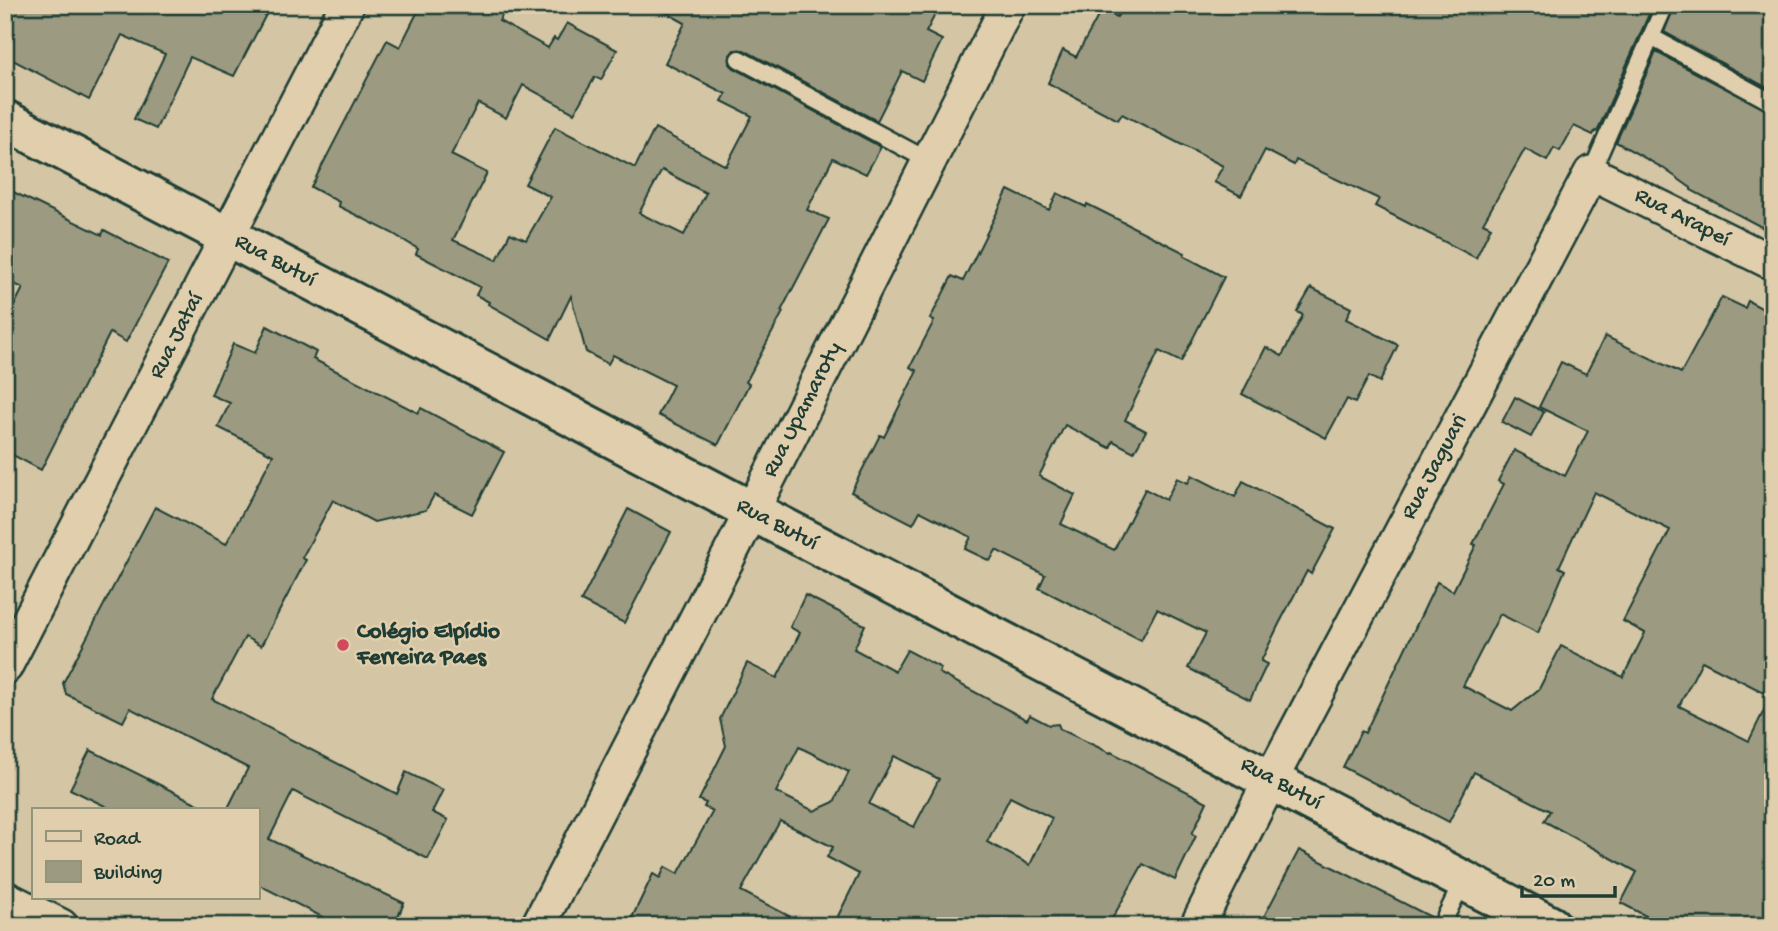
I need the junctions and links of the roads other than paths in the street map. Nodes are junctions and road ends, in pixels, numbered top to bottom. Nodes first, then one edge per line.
1 (347, 5) edge
2 (1008, 5) edge
3 (1665, 5) edge
4 (1651, 37) junction
5 (739, 59) dead end
6 (1773, 103) edge
7 (5, 120) edge
8 (929, 161) junction
9 (1591, 173) junction
10 (229, 237) junction
11 (1773, 263) edge
12 (752, 511) junction
13 (5, 667) edge
14 (1271, 779) junction
15 (1463, 880) junction
16 (5, 898) edge
17 (61, 926) edge
18 (538, 926) edge
19 (1197, 926) edge
20 (1441, 926) edge
21 (1551, 926) edge

1 - 10 street, Rua Jataí
2 - 8 street, Rua Upamaroty
3 - 4 lane, Rua Jaguari
4 - 6 lane
4 - 9 lane, Rua Jaguari
5 - 8 lane
7 - 10 street, Rua Butuí
8 - 12 street, Rua Upamaroty
9 - 11 street, Rua Arapeí
9 - 14 street, Rua Jaguari
10 - 12 street, Rua Butuí
10 - 13 street, Rua Jataí
12 - 14 street, Rua Butuí
12 - 18 street, Rua Upamaroty
14 - 15 street, Rua Butuí
14 - 19 street, Rua Jaguari
15 - 20 lane
15 - 21 street, Rua Butuí
16 - 17 street

